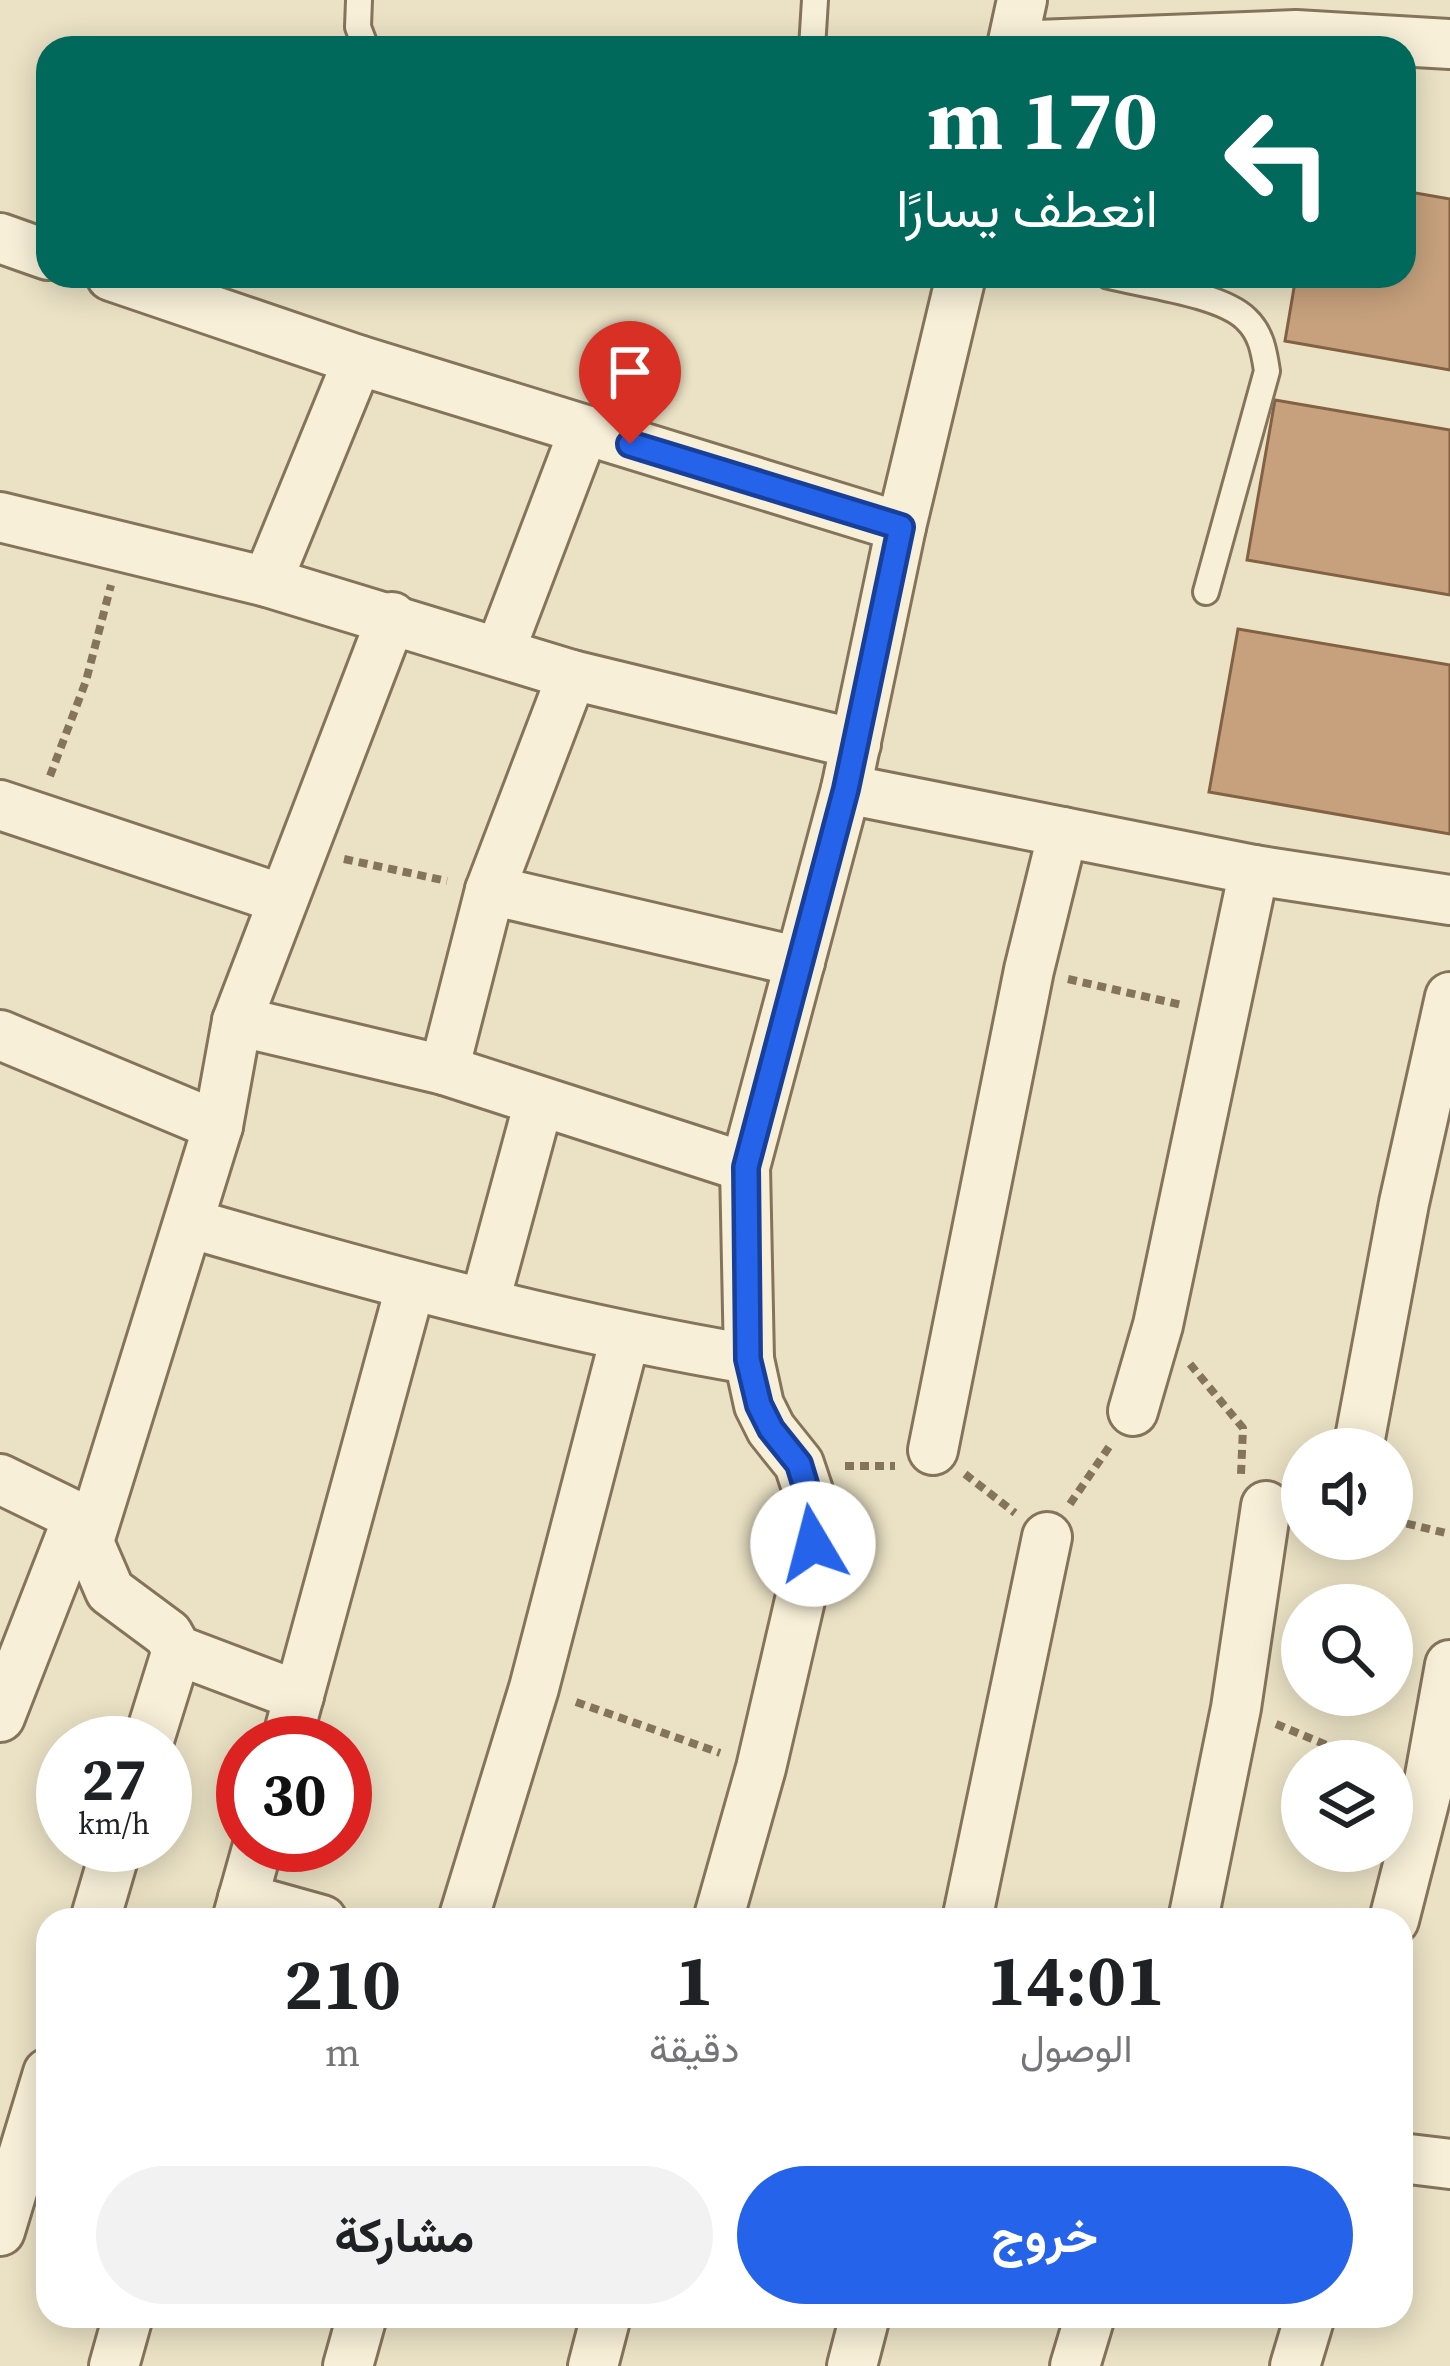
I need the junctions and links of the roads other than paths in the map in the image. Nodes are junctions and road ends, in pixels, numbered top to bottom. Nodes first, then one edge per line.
1 (359, 0) edge
2 (815, 0) edge
3 (1299, 17) edge
4 (1015, 31) edge
5 (361, 36) edge
6 (813, 36) edge
7 (1405, 36) edge
8 (1416, 38) edge
9 (1450, 44) edge
10 (0, 238) edge
11 (36, 250) edge
12 (146, 288) edge
13 (958, 288) edge
14 (1156, 288) edge
15 (358, 360) junction
16 (584, 430) junction
17 (0, 517) edge
18 (901, 527) junction
19 (267, 582) junction
20 (1206, 592) dead end
21 (392, 617) junction
22 (500, 652) junction
23 (572, 675) junction
24 (851, 766) junction
25 (17, 811) edge
26 (1064, 832) junction
27 (1254, 870) junction
28 (490, 890) junction
29 (283, 899) junction
30 (1450, 901) edge
31 (800, 962) junction
32 (1450, 997) edge
33 (237, 1021) junction
34 (2, 1045) edge
35 (444, 1070) junction
36 (539, 1102) junction
37 (218, 1126) junction
38 (746, 1167) junction
39 (189, 1223) junction
40 (410, 1288) junction
41 (485, 1301) junction
42 (625, 1338) junction
43 (748, 1359) junction
44 (1133, 1411) road end
45 (1362, 1428) edge
46 (933, 1450) road end
47 (0, 1479) edge
48 (1266, 1506) road end
49 (84, 1528) junction
50 (1047, 1537) road end
51 (176, 1651) junction
52 (1450, 1664) edge
53 (298, 1696) junction
54 (0, 1716) edge
55 (156, 1716) edge
56 (293, 1716) edge
57 (109, 1872) edge
58 (250, 1872) edge
59 (98, 1908) edge
60 (240, 1908) edge
61 (467, 1908) edge
62 (721, 1908) edge
63 (970, 1908) edge
64 (1195, 1908) edge
65 (1397, 1908) edge
66 (36, 2112) edge
67 (1413, 2159) edge
68 (1450, 2164) edge
69 (0, 2230) edge
70 (125, 2328) edge
71 (359, 2328) edge
72 (604, 2328) edge
73 (862, 2328) edge
74 (1086, 2328) edge
75 (1306, 2328) edge
76 (114, 2366) edge
77 (348, 2366) edge
78 (593, 2366) edge
79 (851, 2366) edge
80 (1075, 2366) edge
81 (1295, 2366) edge

1 - 5 lane
2 - 6 lane
3 - 4 street
3 - 7 street
8 - 9 street
10 - 11 street
12 - 15 street
13 - 18 street
14 - 20 lane
15 - 16 street
15 - 19 street
16 - 18 street
16 - 22 street
17 - 19 street
18 - 24 street
19 - 21 street
21 - 22 street
21 - 29 street
22 - 23 street
23 - 24 street
23 - 28 street
24 - 26 street
24 - 31 street
25 - 29 street
26 - 27 street
26 - 46 street
27 - 30 street
27 - 44 street
28 - 31 street
28 - 35 street
29 - 33 street
31 - 38 street
32 - 45 street
33 - 35 street
33 - 37 street
34 - 37 street
35 - 36 street
36 - 38 street
36 - 41 street
37 - 39 street
38 - 43 street
39 - 40 street
39 - 49 street
40 - 41 street
40 - 53 street
41 - 42 street
42 - 43 street
42 - 61 street
43 - 62 street
47 - 49 street
48 - 64 street
49 - 51 street
49 - 54 street
50 - 63 street
51 - 53 street
51 - 55 street
52 - 65 street
53 - 56 street
57 - 59 street
58 - 60 street
66 - 69 street
67 - 68 street
70 - 76 street
71 - 77 street
72 - 78 street
73 - 79 street
74 - 80 street
75 - 81 street

